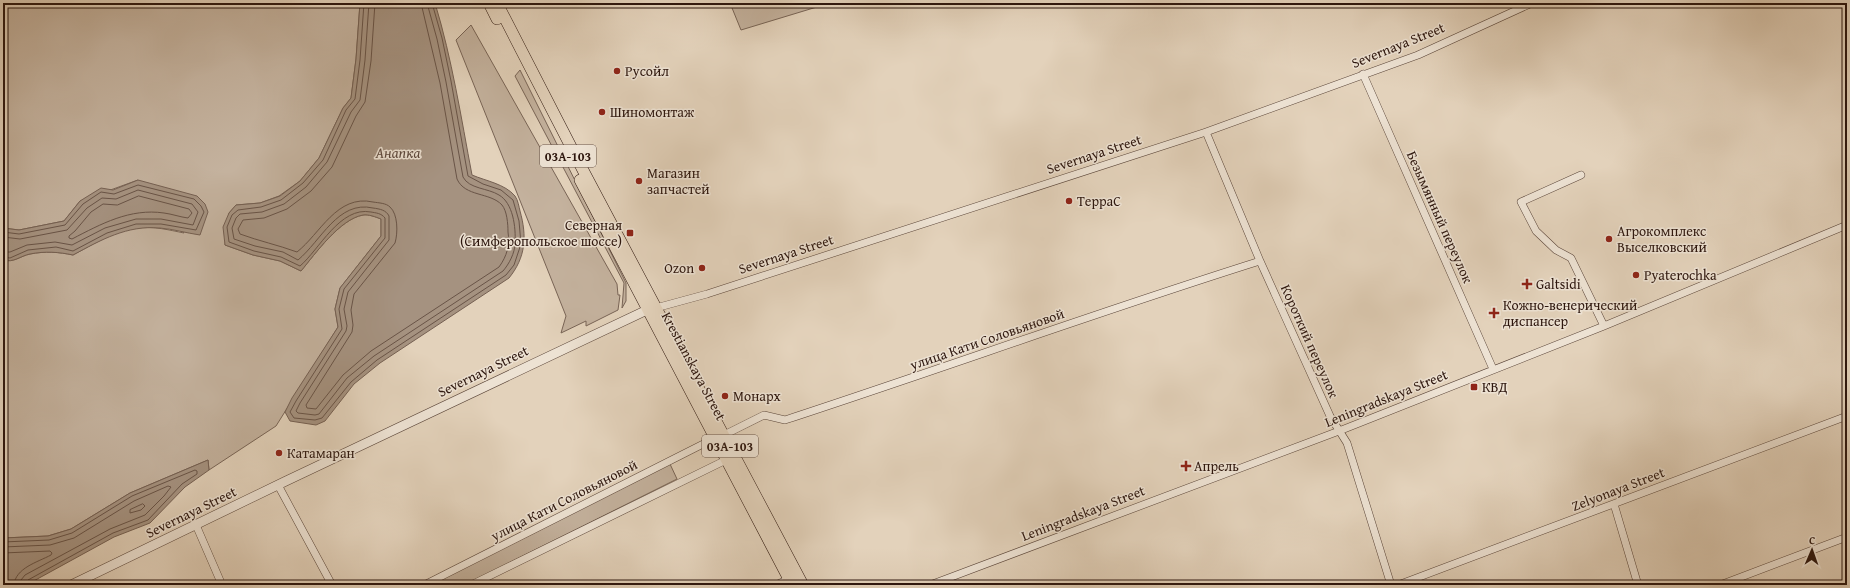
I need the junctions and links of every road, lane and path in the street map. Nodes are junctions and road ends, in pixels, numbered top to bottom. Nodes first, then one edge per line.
1 (489, 3) edge
2 (497, 3) edge
3 (1532, 3) edge
4 (1363, 74) junction
5 (1206, 132) junction
6 (1581, 175) dead end
7 (1847, 225) edge
8 (1260, 261) junction
9 (652, 309) junction
10 (1604, 326) junction
11 (1493, 369) junction
12 (1847, 416) edge
13 (1339, 431) junction
14 (720, 436) junction
15 (726, 460) junction
16 (278, 485) junction
17 (1614, 504) junction
18 (196, 525) junction
19 (1847, 537) edge
20 (790, 582) edge
21 (71, 585) edge
22 (222, 585) edge
23 (332, 585) edge
24 (424, 585) edge
25 (471, 585) edge
26 (776, 585) edge
27 (803, 585) edge
28 (930, 585) edge
29 (1391, 585) edge
30 (1398, 585) edge
31 (1638, 585) edge
32 (1720, 585) edge

1 - 9 main road, 03А-103
2 - 9 main road, 03А-103
3 - 4 street, Severnaya Street
4 - 5 street, Severnaya Street
4 - 11 street, Безымянный переулок
5 - 8 street, Короткий переулок
5 - 9 street, Severnaya Street
6 - 10 street
7 - 10 street, Leningradskaya Street
8 - 13 street, Короткий переулок
8 - 14 street, улица Кати Соловьяновой
9 - 14 main road, Krestianskaya Street / 03А-103
9 - 16 street, Severnaya Street
10 - 11 street, Leningradskaya Street
11 - 13 street, Leningradskaya Street
12 - 17 street, Zelyonaya Street
13 - 28 street, Leningradskaya Street
13 - 29 street, Короткий переулок
14 - 15 main road, Krestianskaya Street / 03А-103
14 - 24 street, улица Кати Соловьяновой
14 - 27 main road, Krestianskaya Street / 03А-103
15 - 20 main road, Krestianskaya Street / 03А-103
15 - 25 street
16 - 18 street, Severnaya Street
16 - 23 street
17 - 30 street, Zelyonaya Street
17 - 31 street
18 - 21 street, Severnaya Street
18 - 22 street
19 - 32 street
20 - 26 street

